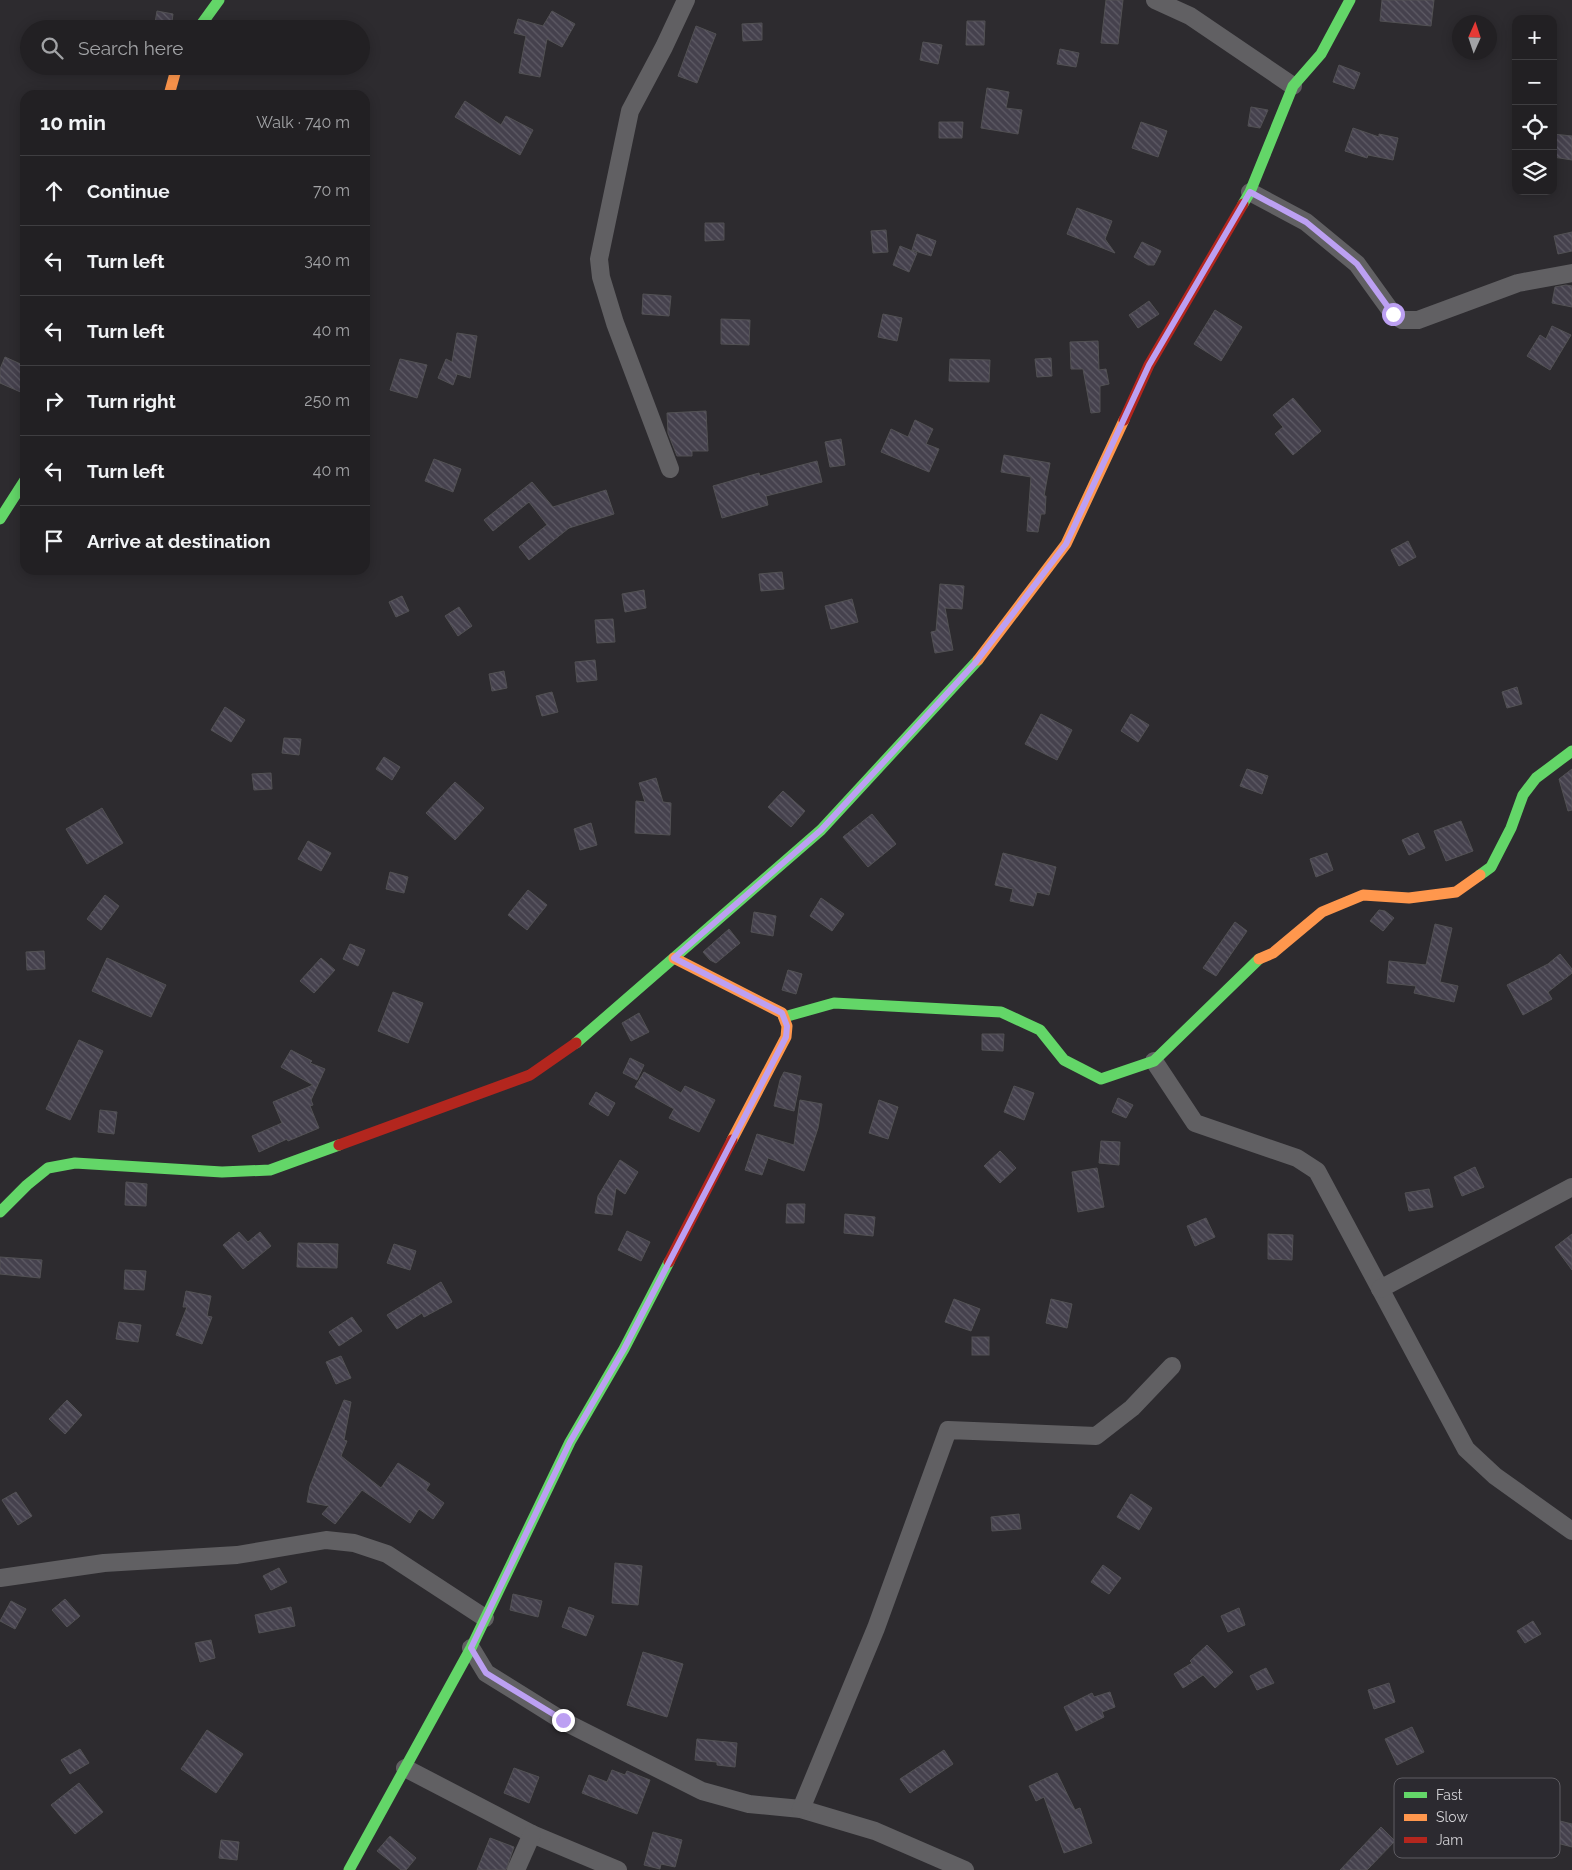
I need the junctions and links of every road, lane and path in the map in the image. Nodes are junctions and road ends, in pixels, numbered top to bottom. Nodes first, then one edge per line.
1 (219, 0) edge
2 (686, 0) edge
3 (1155, 0) edge
4 (1350, 0) edge
5 (205, 20) edge
6 (175, 75) edge
7 (1293, 86) junction
8 (171, 90) edge
9 (1250, 192) junction
10 (1572, 273) edge
11 (670, 469) dead end
12 (20, 488) edge
13 (0, 519) edge
14 (1572, 751) edge
15 (674, 958) junction
16 (784, 1017) junction
17 (1154, 1061) junction
18 (1572, 1187) edge
19 (0, 1212) edge
20 (1380, 1289) junction
21 (1172, 1366) dead end
22 (1572, 1531) edge
23 (0, 1578) edge
24 (485, 1618) junction
25 (471, 1648) junction
26 (405, 1768) junction
27 (801, 1809) junction
28 (532, 1834) junction
29 (348, 1870) edge
30 (516, 1870) edge
31 (618, 1870) edge
32 (965, 1870) edge

1 - 5 street
2 - 11 street
3 - 7 street
4 - 7 street
6 - 8 street
7 - 9 street
9 - 10 street
9 - 15 street
12 - 13 street
14 - 17 street
15 - 16 street
15 - 19 street
16 - 17 street
16 - 24 street
17 - 20 street
18 - 20 street
20 - 22 street
21 - 27 street
23 - 24 street
24 - 25 street
25 - 26 street
25 - 27 street
26 - 28 street
26 - 29 street
27 - 32 street
28 - 30 street
28 - 31 street

